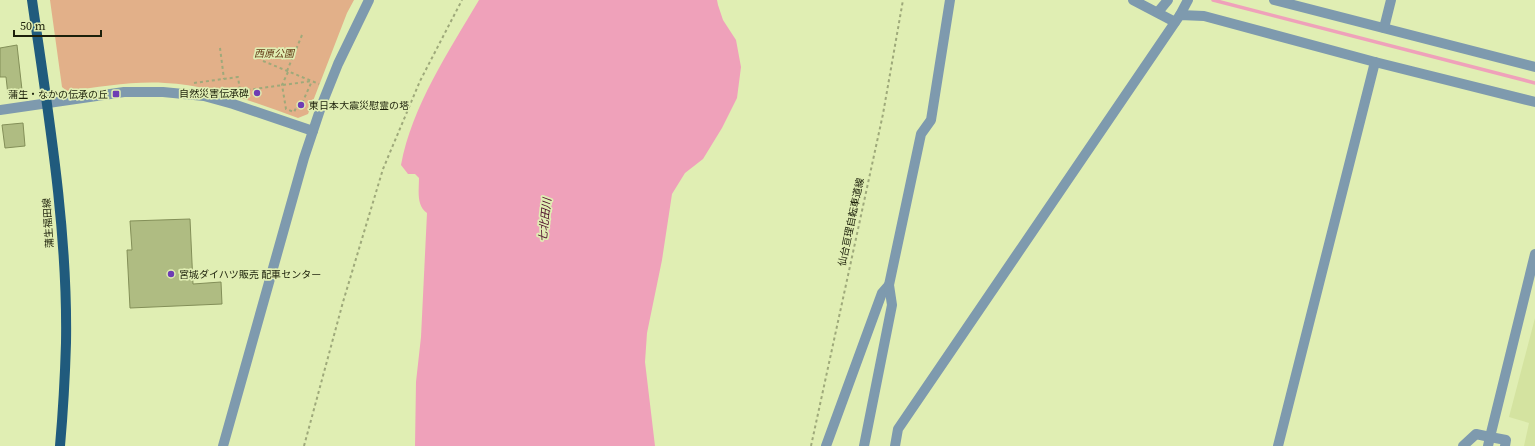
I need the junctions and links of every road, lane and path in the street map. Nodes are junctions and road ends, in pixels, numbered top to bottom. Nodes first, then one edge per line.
1 (32, 0) edge
2 (369, 0) edge
3 (462, 0) edge
4 (903, 0) edge
5 (950, 0) edge
6 (1133, 0) edge
7 (1168, 0) edge
8 (1274, 0) edge
9 (1391, 0) edge
10 (1187, 2) edge
11 (1169, 17) junction
12 (1384, 28) junction
13 (302, 35) dead end
14 (220, 48) dead end
15 (263, 61) dead end
16 (1375, 62) junction
17 (1535, 67) edge
18 (288, 71) junction
19 (224, 79) junction
20 (312, 81) junction
21 (316, 83) dead end
22 (192, 84) dead end
23 (282, 85) junction
24 (1535, 102) edge
25 (47, 103) junction
26 (0, 110) edge
27 (313, 131) junction
28 (1535, 254) edge
29 (890, 284) junction
30 (1489, 441) edge
31 (60, 446) edge
32 (223, 446) edge
33 (304, 446) edge
34 (811, 446) edge
35 (826, 446) edge
36 (864, 446) edge
37 (895, 446) edge
38 (1278, 446) edge
39 (1463, 446) edge
40 (1505, 446) edge

1 - 25 main road, 蒲生福田線
2 - 27 street
3 - 33 path
4 - 34 path, 仙台亘理自転車道線
5 - 29 street
6 - 11 street
7 - 11 street
8 - 12 street
9 - 12 street
10 - 11 street
11 - 16 street
11 - 37 street
12 - 17 street
13 - 18 path
14 - 19 path
15 - 18 path
16 - 24 street
16 - 38 street
18 - 20 path
18 - 23 path
19 - 22 path
19 - 23 path
20 - 21 path
20 - 23 path
20 - 23 path
25 - 26 street
25 - 27 street
25 - 31 main road, 蒲生福田線
27 - 32 street
28 - 30 street
29 - 35 street
29 - 36 street
30 - 39 street
30 - 40 street

